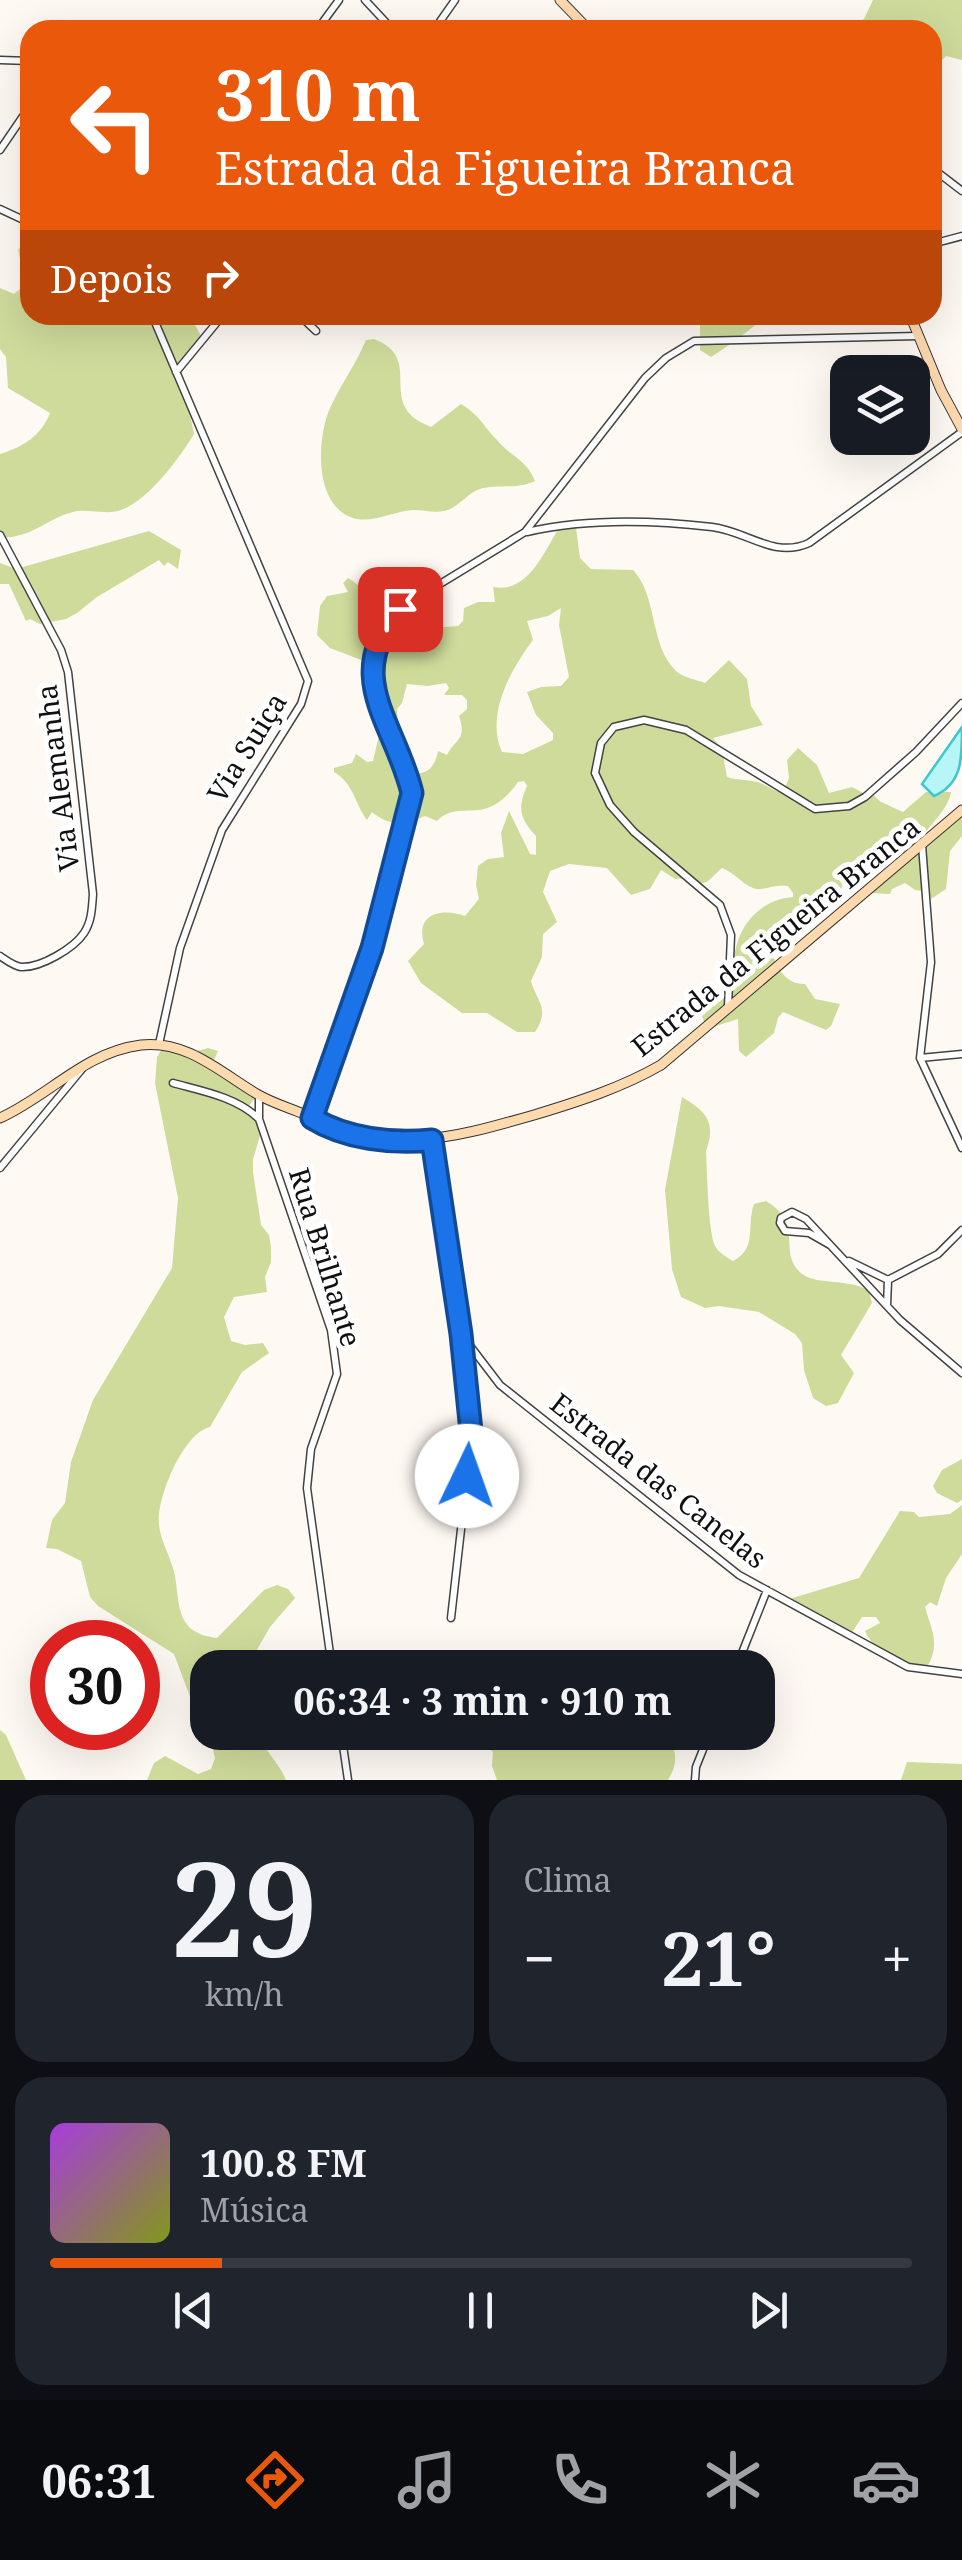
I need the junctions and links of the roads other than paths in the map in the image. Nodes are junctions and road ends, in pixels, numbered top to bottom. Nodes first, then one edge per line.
1 (365, 0) edge
2 (560, 0) edge
3 (384, 20) edge
4 (579, 20) edge
5 (20, 121) edge
6 (0, 150) edge
7 (942, 176) edge
8 (962, 191) edge
9 (156, 325) edge
10 (215, 325) edge
11 (309, 325) edge
12 (915, 325) edge
13 (316, 332) dead end
14 (920, 336) junction
15 (175, 374) junction
16 (962, 430) edge
17 (525, 532) junction
18 (0, 535) edge
19 (962, 703) edge
20 (962, 810) edge
21 (922, 845) junction
22 (0, 956) edge
23 (728, 1008) junction
24 (159, 1044) junction
25 (962, 1054) edge
26 (920, 1058) junction
27 (86, 1064) junction
28 (173, 1084) dead end
29 (259, 1096) junction
30 (0, 1118) edge
31 (312, 1118) junction
32 (259, 1119) junction
33 (432, 1140) junction
34 (962, 1148) edge
35 (0, 1168) edge
36 (962, 1230) edge
37 (830, 1245) junction
38 (841, 1257) junction
39 (888, 1280) junction
40 (887, 1306) junction
41 (461, 1334) junction
42 (962, 1373) edge
43 (766, 1590) junction
44 (451, 1618) dead end
45 (330, 1650) edge
46 (743, 1650) edge
47 (962, 1674) edge
48 (344, 1750) edge
49 (703, 1750) edge
50 (348, 1780) edge
51 (695, 1780) edge

1 - 3 street
2 - 4 main road
5 - 6 street
7 - 8 street
9 - 15 street, Via Suiça
10 - 15 street
11 - 13 street
12 - 14 main road
14 - 16 main road
14 - 17 street
15 - 24 street, Via Suiça
16 - 17 street
17 - 31 street
18 - 22 street, Via Alemanha
19 - 23 street
20 - 21 main road, Estrada da Figueira Branca
21 - 23 main road, Estrada da Figueira Branca
21 - 26 street
23 - 33 main road, Estrada da Figueira Branca
24 - 27 main road, Estrada da Figueira Branca
24 - 29 main road, Estrada da Figueira Branca
25 - 26 street
26 - 34 street
27 - 30 main road, Estrada da Figueira Branca
27 - 35 street
28 - 32 street
29 - 31 main road, Estrada da Figueira Branca
29 - 32 street, Rua Brilhante
31 - 33 main road, Estrada da Figueira Branca
32 - 45 street, Rua Brilhante
33 - 41 street
36 - 39 street
37 - 37 street
37 - 38 street
38 - 39 street
38 - 40 street
39 - 40 street
40 - 42 street
41 - 43 street, Estrada das Canelas
41 - 44 street
43 - 46 street
43 - 47 street, Estrada das Canelas
48 - 50 street
49 - 51 street

